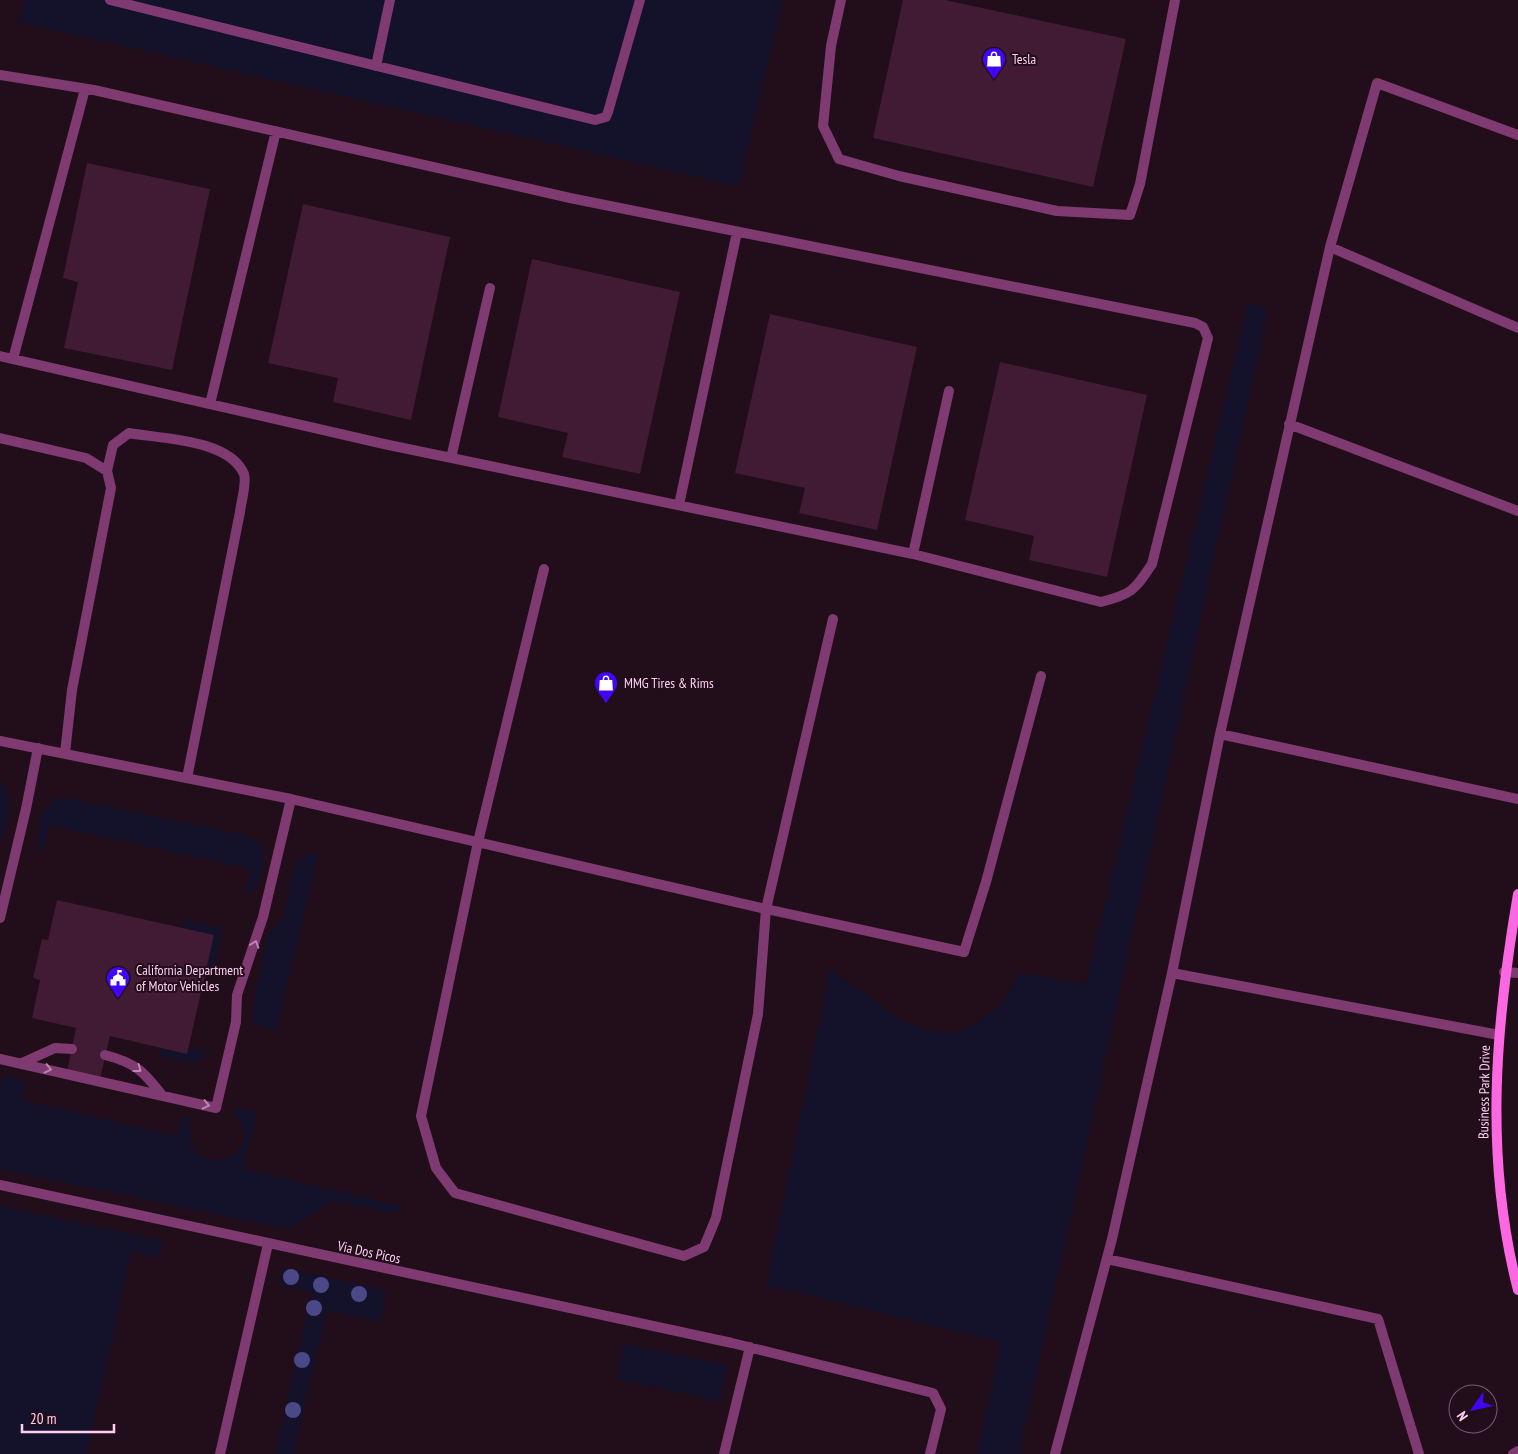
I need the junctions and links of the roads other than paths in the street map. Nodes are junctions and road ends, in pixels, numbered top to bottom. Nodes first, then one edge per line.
1 (110, 0) edge
2 (390, 0) edge
3 (640, 0) edge
4 (842, 0) edge
5 (1173, 1) edge
6 (376, 66) junction
7 (0, 76) edge
8 (85, 89) junction
9 (276, 131) junction
10 (1518, 135) edge
11 (737, 232) junction
12 (1330, 247) junction
13 (490, 288) dead end
14 (1518, 328) edge
15 (0, 356) edge
16 (13, 359) junction
17 (949, 391) dead end
18 (210, 404) junction
19 (1289, 424) junction
20 (0, 438) edge
21 (451, 458) junction
22 (107, 471) junction
23 (679, 505) junction
24 (1518, 511) edge
25 (913, 554) junction
26 (544, 569) dead end
27 (833, 619) dead end
28 (1042, 676) dead end
29 (1220, 734) junction
30 (0, 741) edge
31 (38, 748) junction
32 (65, 753) junction
33 (187, 778) junction
34 (291, 799) junction
35 (1518, 799) edge
36 (478, 842) junction
37 (1518, 894) edge
38 (766, 909) junction
39 (0, 918) edge
40 (1504, 972) junction
41 (1518, 972) edge
42 (1172, 973) junction
43 (1499, 1035) junction
44 (72, 1049) dead end
45 (105, 1055) dead end
46 (0, 1059) edge
47 (22, 1063) junction
48 (162, 1095) junction
49 (0, 1185) edge
50 (268, 1244) junction
51 (1107, 1259) junction
52 (1518, 1290) edge
53 (750, 1347) junction
54 (1518, 1451) edge
55 (220, 1454) edge
56 (724, 1454) edge
57 (930, 1454) edge
58 (1055, 1454) edge
59 (1419, 1454) edge
60 (1513, 1454) edge

1 - 6 street
2 - 6 street
3 - 6 street
4 - 5 street
7 - 8 street
8 - 9 street
8 - 16 street
9 - 11 street
9 - 18 street
10 - 12 street
11 - 23 street
11 - 25 street
12 - 14 street
12 - 19 street
13 - 21 street
15 - 16 street
16 - 18 street
17 - 25 street
18 - 21 street
19 - 24 street
19 - 29 street
20 - 22 street
21 - 23 street
22 - 32 street
22 - 33 street
23 - 25 street
26 - 36 street
27 - 38 street
28 - 38 street
29 - 35 street
29 - 42 street
30 - 31 street
31 - 32 street
31 - 39 street
32 - 33 street
33 - 34 street
34 - 36 street
48 -> 34 street
36 - 38 street
36 - 38 street
37 - 40 street, Business Park Drive
40 - 41 street
40 - 43 street, Business Park Drive
42 - 43 street
42 - 51 street
43 - 52 street, Business Park Drive
44 - 47 street
45 -> 48 street
46 - 47 street
47 -> 48 street
49 - 50 street, Via Dos Picos
50 - 53 street, Via Dos Picos
50 - 55 street
51 - 58 street
51 - 59 street
53 - 56 street
53 - 57 street, Via Dos Picos
54 - 60 street

